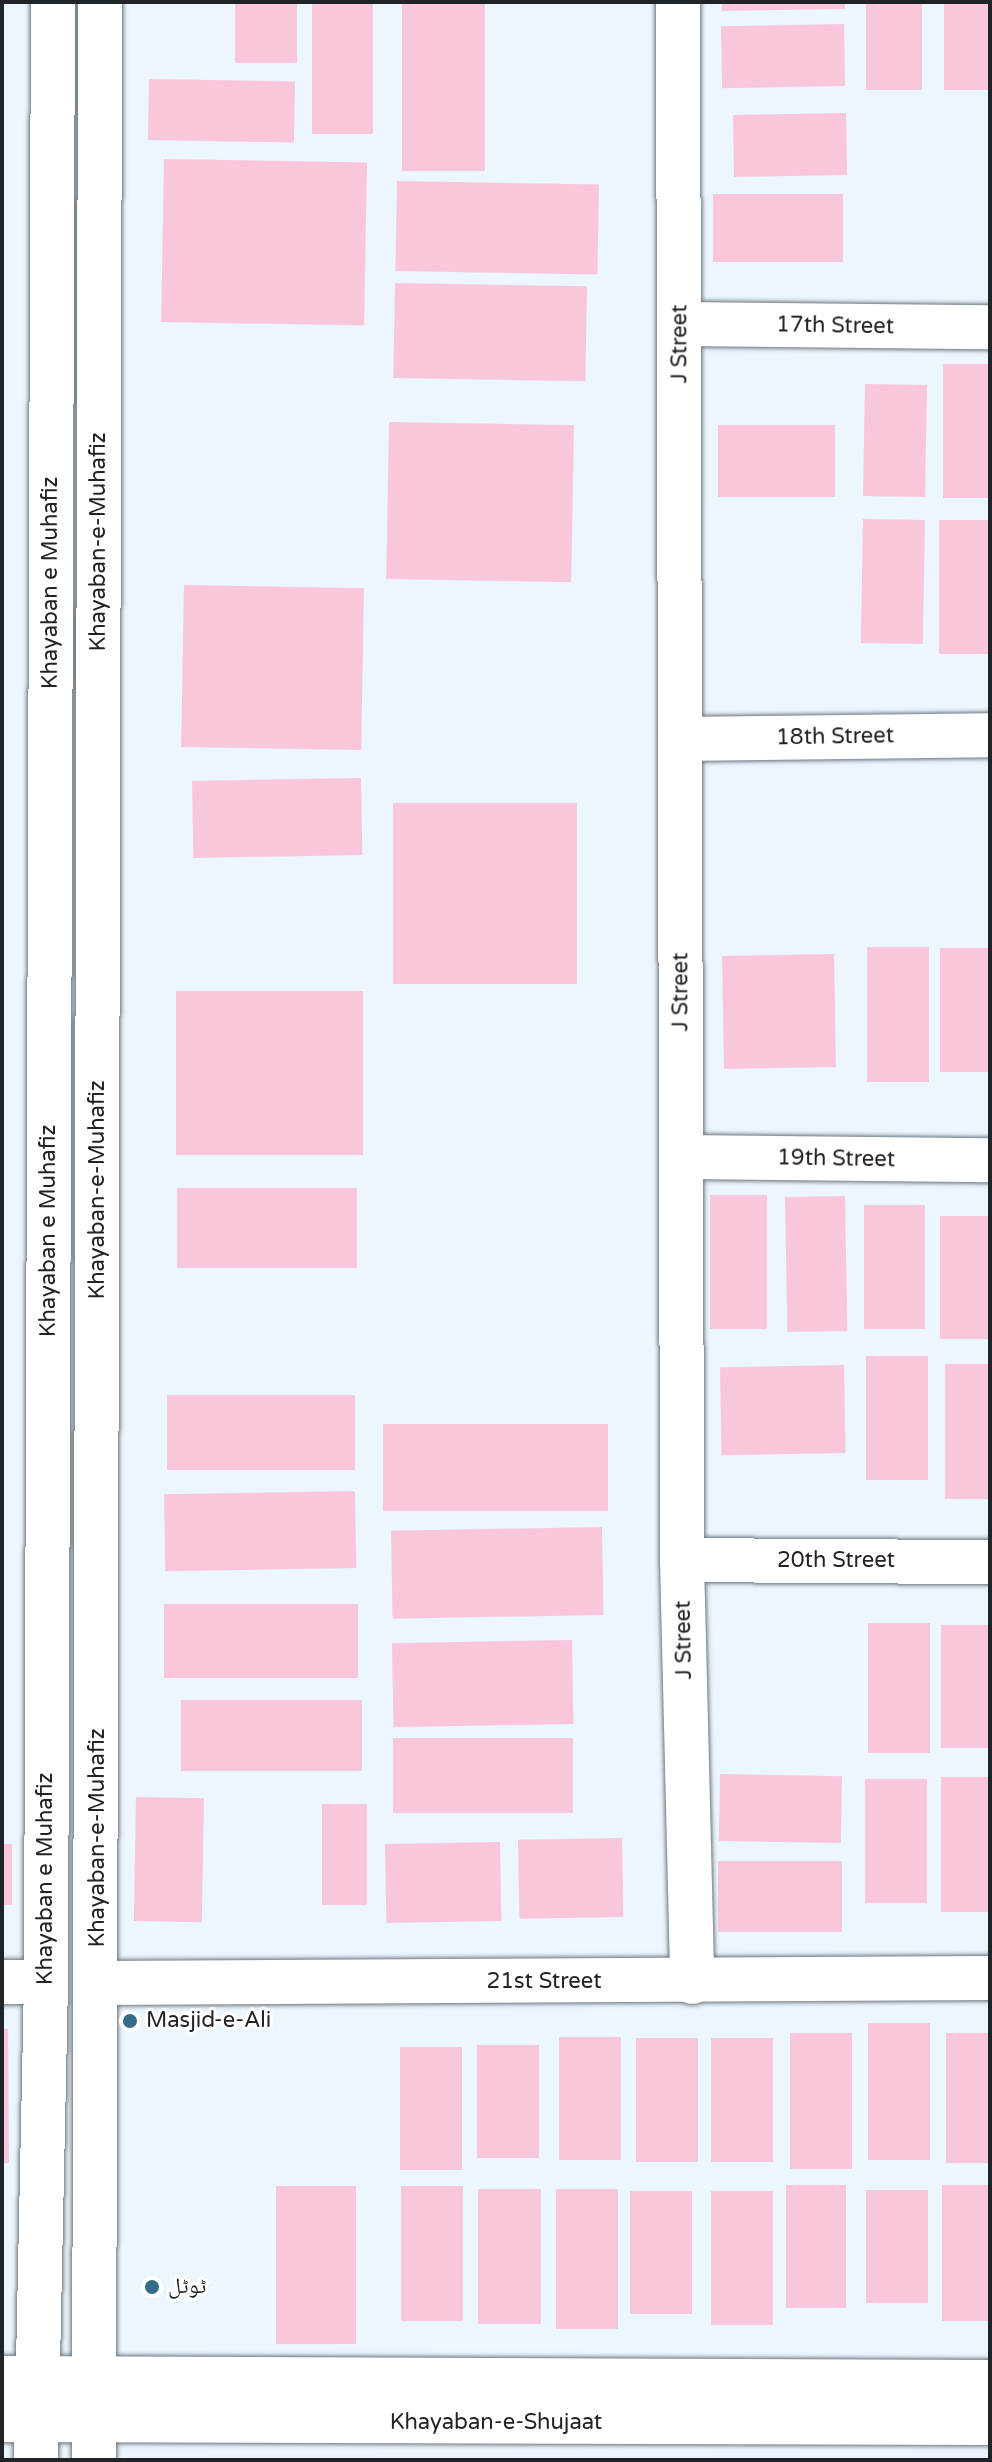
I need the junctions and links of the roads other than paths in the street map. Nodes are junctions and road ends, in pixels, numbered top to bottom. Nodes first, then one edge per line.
1 (53, 2) edge
2 (100, 2) edge
3 (678, 2) edge
4 (52, 239) junction
5 (100, 239) junction
6 (680, 324) junction
7 (990, 327) edge
8 (990, 735) edge
9 (680, 739) junction
10 (682, 1157) junction
11 (990, 1160) edge
12 (682, 1560) junction
13 (990, 1562) edge
14 (990, 1978) edge
15 (2, 1982) edge
16 (46, 1982) junction
17 (692, 1982) junction
18 (98, 1983) junction
19 (93, 2378) junction
20 (990, 2382) edge
21 (22, 2411) edge
22 (990, 2423) edge
23 (94, 2441) edge

1 - 4 street, Khayaban e Muhafiz
2 - 5 street, Khayaban-e-Muhafiz
3 - 6 street, J Street
4 - 5 street
4 - 16 street, Khayaban e Muhafiz
5 - 18 street, Khayaban-e-Muhafiz
6 - 7 street, 17th Street
6 - 9 street, J Street
8 - 9 street, 18th Street
9 - 10 street, J Street
10 - 11 street, 19th Street
10 - 12 street, J Street
12 - 13 street, 20th Street
12 - 17 street, J Street
14 - 17 street, 21st Street
15 - 16 street
16 - 21 street, Khayaban e Muhafiz
17 - 18 street, 21st Street
18 - 19 street, Khayaban-e-Muhafiz
19 - 20 street, Khayaban-e-Shujaat
19 - 21 street, Khayaban-e-Shujaat
19 - 23 street
21 - 23 street, Khayaban-e-Shujaat
22 - 23 street, Khayaban-e-Shujaat

